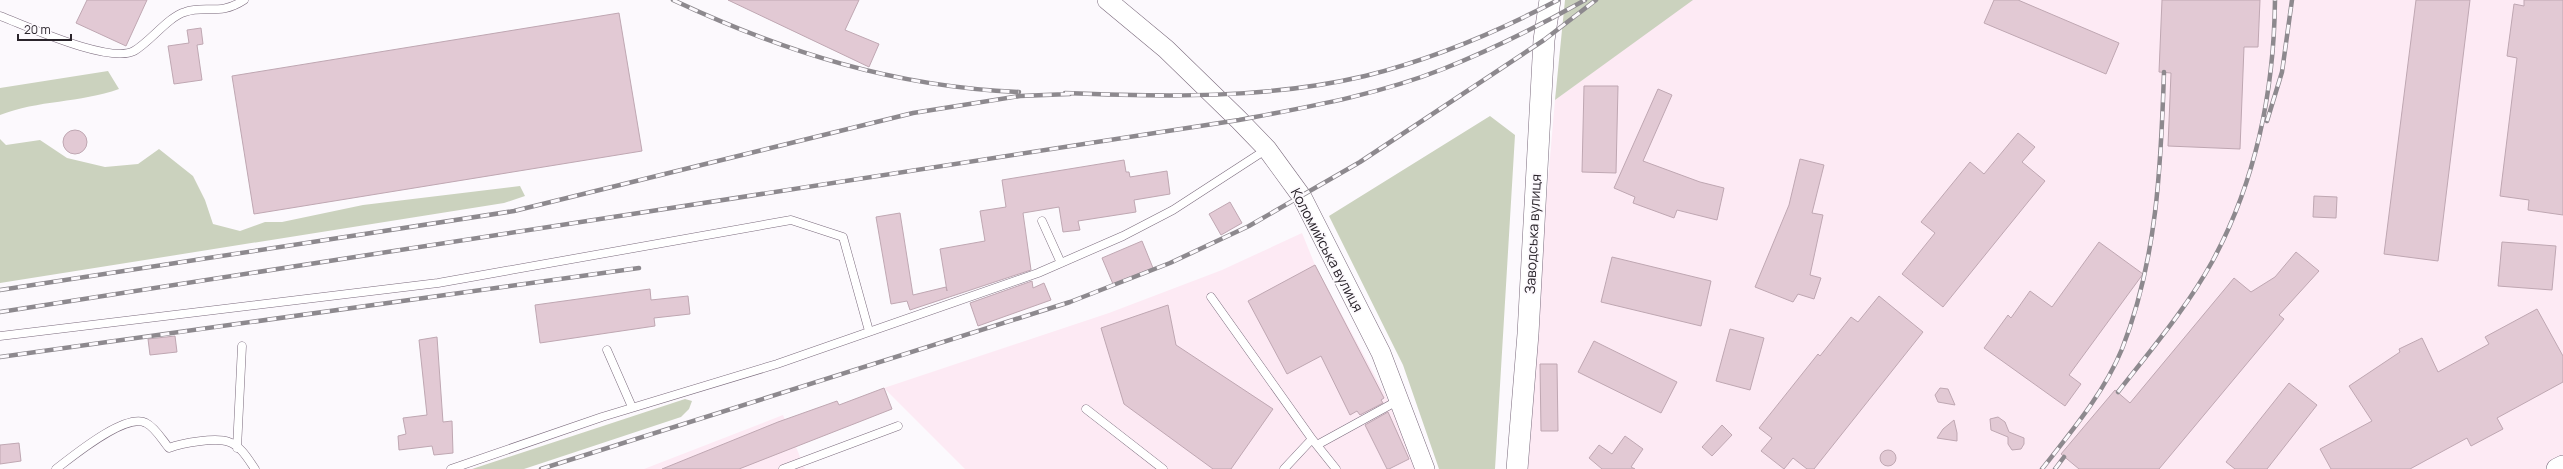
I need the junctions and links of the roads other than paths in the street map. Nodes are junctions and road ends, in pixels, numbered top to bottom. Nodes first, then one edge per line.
1 (244, 0) edge
2 (1107, 0) edge
3 (1550, 0) edge
4 (0, 16) edge
5 (1267, 149) junction
6 (1042, 221) dead end
7 (1061, 263) junction
8 (1211, 297) dead end
9 (869, 331) junction
10 (0, 336) edge
11 (242, 346) dead end
12 (607, 350) dead end
13 (1399, 400) junction
14 (632, 407) junction
15 (1086, 409) dead end
16 (898, 426) dead end
17 (1314, 442) junction
18 (237, 448) junction
19 (2563, 466) edge
20 (56, 469) edge
21 (255, 469) edge
22 (451, 469) edge
23 (784, 469) edge
24 (1163, 469) edge
25 (1284, 469) edge
26 (1336, 469) edge
27 (1425, 469) edge
28 (1517, 469) edge
29 (2557, 469) edge

1 - 4 lane
2 - 5 street, Коломийська вулиця
3 - 28 main road, Заводська вулиця
5 - 7 lane
5 - 13 street, Коломийська вулиця
6 - 7 lane
7 - 9 lane
8 - 17 lane
9 - 10 lane
9 - 14 lane
11 - 18 lane
12 - 14 lane
13 - 17 lane
13 - 27 street, Коломийська вулиця
14 - 22 lane
15 - 24 lane
16 - 23 lane
17 - 25 lane
17 - 26 lane
18 - 20 lane
18 - 21 lane
19 - 29 main road

